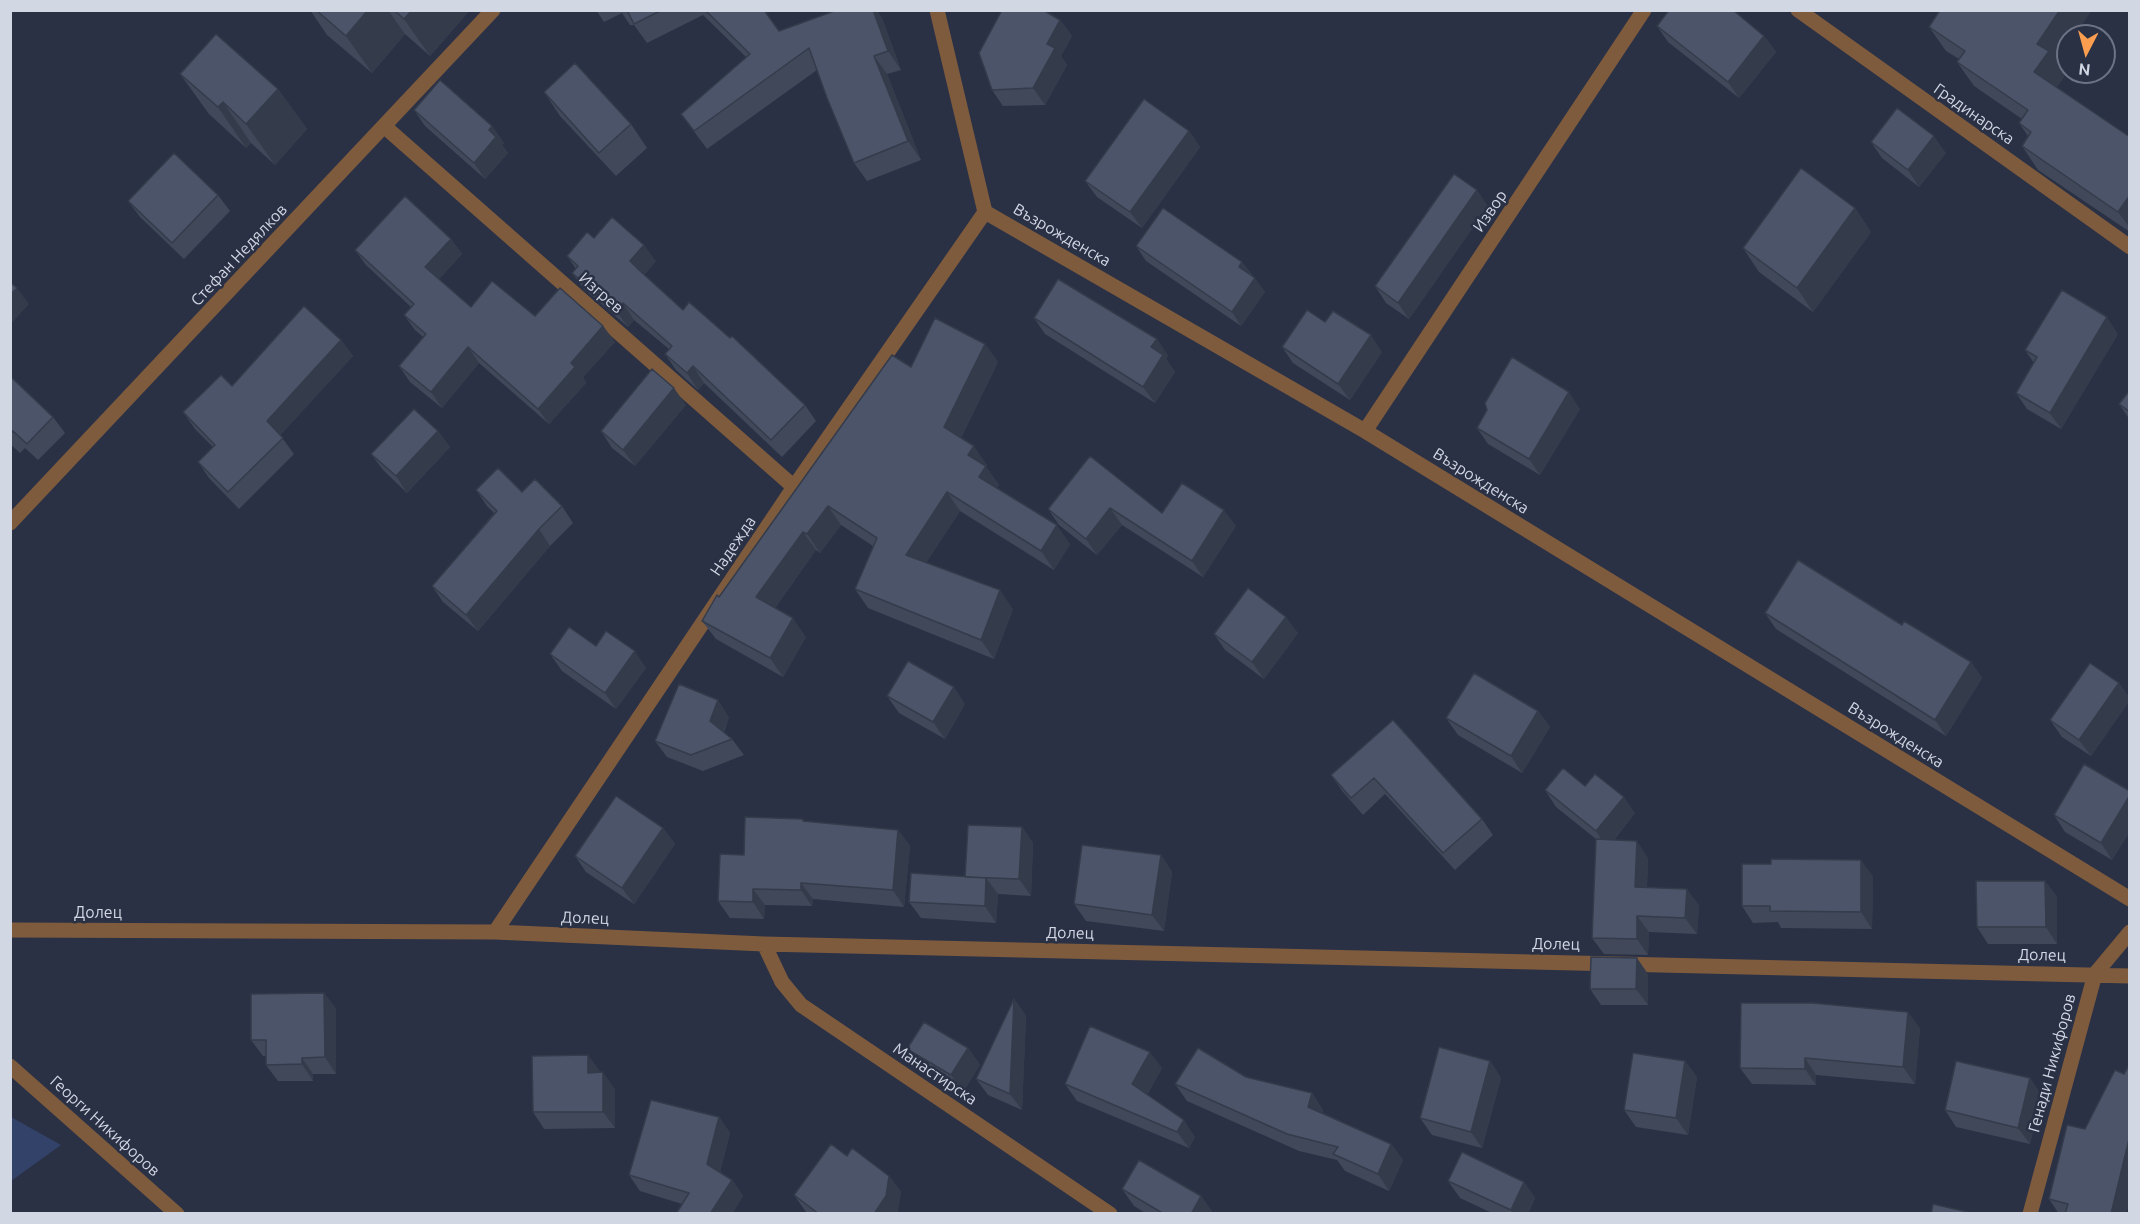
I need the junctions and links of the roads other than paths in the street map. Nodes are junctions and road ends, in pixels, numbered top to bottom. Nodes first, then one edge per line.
1 (492, 10) edge
2 (938, 10) edge
3 (1644, 10) edge
4 (1798, 10) edge
5 (384, 126) junction
6 (985, 212) junction
7 (2130, 247) edge
8 (1365, 431) junction
9 (794, 487) junction
10 (10, 523) edge
11 (2130, 899) edge
12 (10, 930) edge
13 (495, 932) junction
14 (2130, 932) edge
15 (764, 944) junction
16 (2095, 974) junction
17 (2130, 976) edge
18 (10, 1066) edge
19 (177, 1214) edge
20 (1110, 1214) edge
21 (2030, 1214) edge

1 - 5 street, Стефан Недялков
2 - 6 street
3 - 8 street, Извор
4 - 7 street, Градинарска
5 - 9 street, Изгрев
5 - 10 street, Стефан Недялков
6 - 8 street, Възрожденска
6 - 9 street, Надежда
8 - 11 street, Възрожденска
9 - 13 street, Надежда
12 - 13 street, Долец
13 - 15 street, Долец
14 - 16 street, Генади Никифоров
15 - 16 street, Долец
15 - 20 street, Манастирска
16 - 17 street, Долец
16 - 21 street, Генади Никифоров
18 - 19 street, Георги Никифоров

